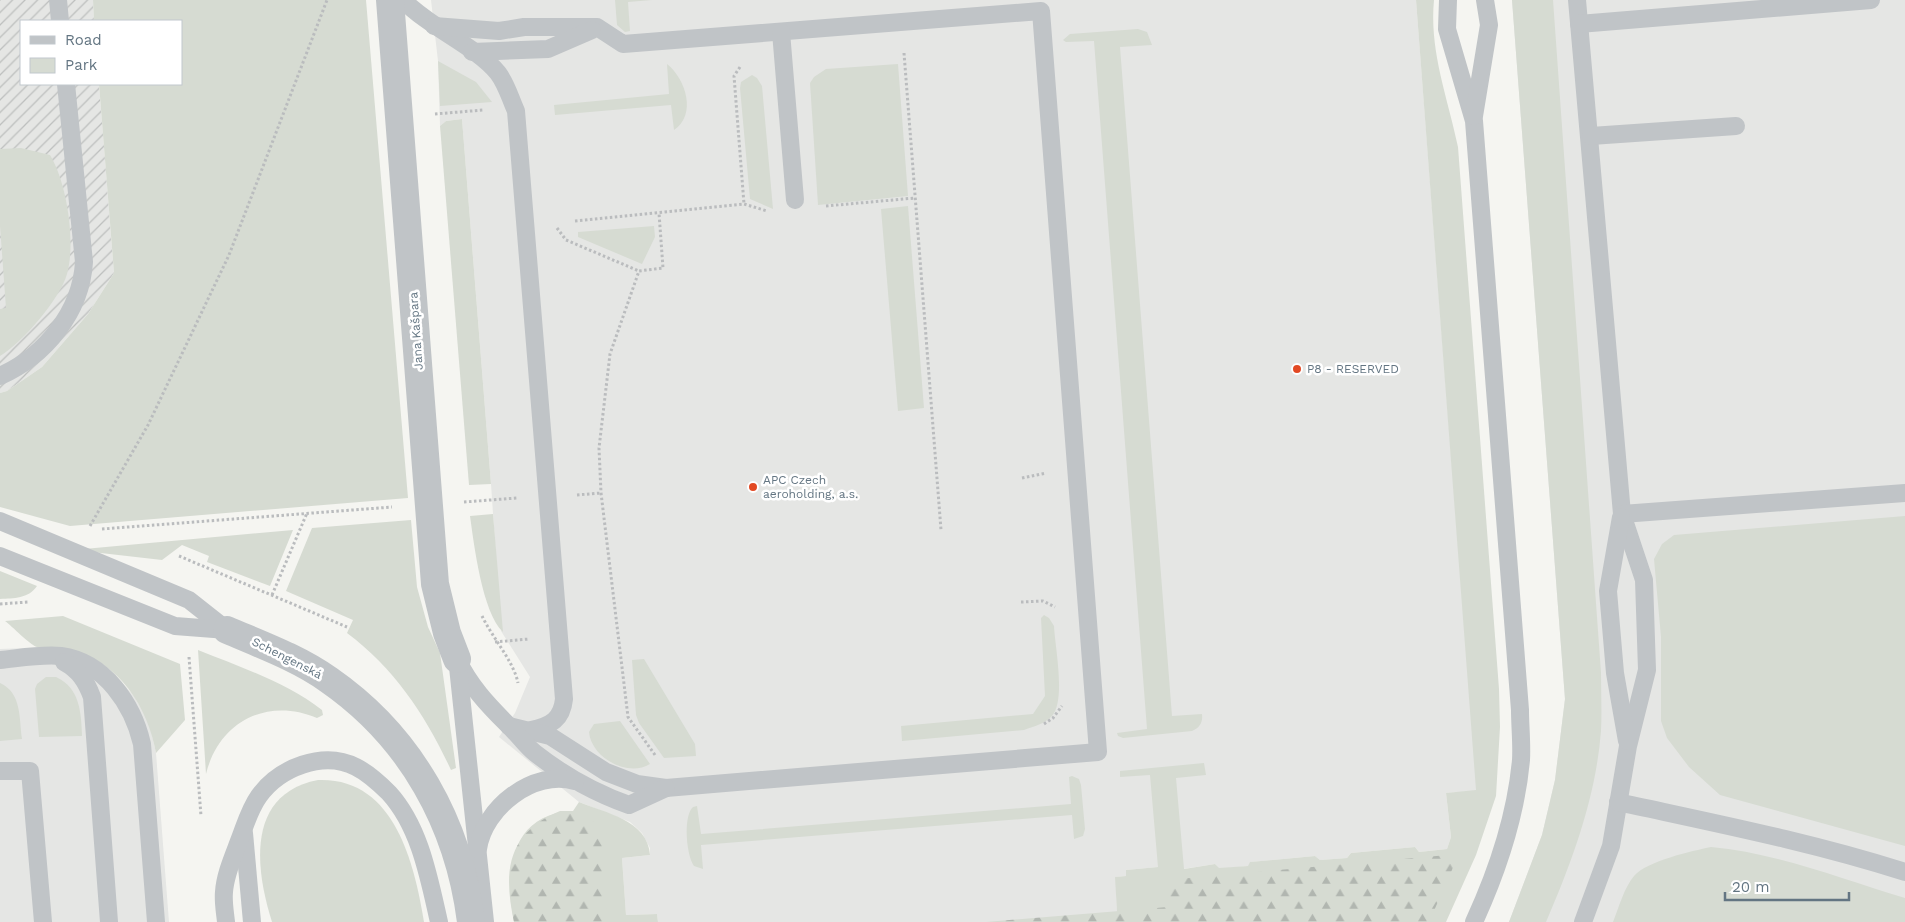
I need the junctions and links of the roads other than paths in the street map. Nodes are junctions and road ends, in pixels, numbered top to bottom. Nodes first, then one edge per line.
1 (58, 0) edge
2 (390, 0) edge
3 (403, 0) edge
4 (1448, 0) edge
5 (1485, 0) edge
6 (1577, 0) edge
7 (1871, 0) edge
8 (60, 20) edge
9 (1579, 24) junction
10 (434, 26) junction
11 (596, 27) junction
12 (781, 32) junction
13 (472, 52) junction
14 (66, 85) edge
15 (1474, 121) junction
16 (1736, 126) dead end
17 (1591, 136) junction
18 (795, 200) dead end
19 (0, 376) edge
20 (1905, 493) edge
21 (1622, 514) junction
22 (0, 522) edge
23 (0, 556) edge
24 (227, 630) junction
25 (50, 656) junction
26 (457, 659) junction
27 (0, 660) edge
28 (510, 726) junction
29 (531, 730) junction
30 (1628, 746) junction
31 (0, 771) edge
32 (579, 782) junction
33 (666, 788) junction
34 (1618, 802) junction
35 (244, 830) junction
36 (477, 857) junction
37 (1905, 872) edge
38 (43, 922) edge
39 (109, 922) edge
40 (156, 922) edge
41 (226, 922) edge
42 (252, 922) edge
43 (439, 922) edge
44 (471, 922) edge
45 (485, 922) edge
46 (1474, 922) edge
47 (1583, 922) edge

1 - 8 lane
2 - 26 street, Jana Kašpara
3 - 10 lane
4 - 15 lane
5 - 15 lane
6 - 9 lane
7 - 9 lane
9 - 17 lane
10 - 11 lane
10 - 13 lane
11 - 12 lane
11 - 13 lane
12 - 18 lane
12 - 33 lane
13 - 29 lane
14 - 19 lane
15 - 46 lane
16 - 17 lane
17 - 21 lane
20 - 21 lane
21 - 30 lane
21 - 30 lane
22 - 24 lane
23 - 24 lane, Schengenská
24 - 44 street, Schengenská
25 - 27 lane
25 - 39 lane
25 - 40 lane
26 - 28 lane
26 - 36 lane
28 - 29 lane
28 - 32 lane
29 - 33 lane
30 - 34 lane
31 - 38 lane
32 - 33 lane
32 - 36 lane
34 - 37 lane
34 - 47 lane
35 - 41 lane
35 - 42 lane
35 - 43 lane
36 - 45 lane

